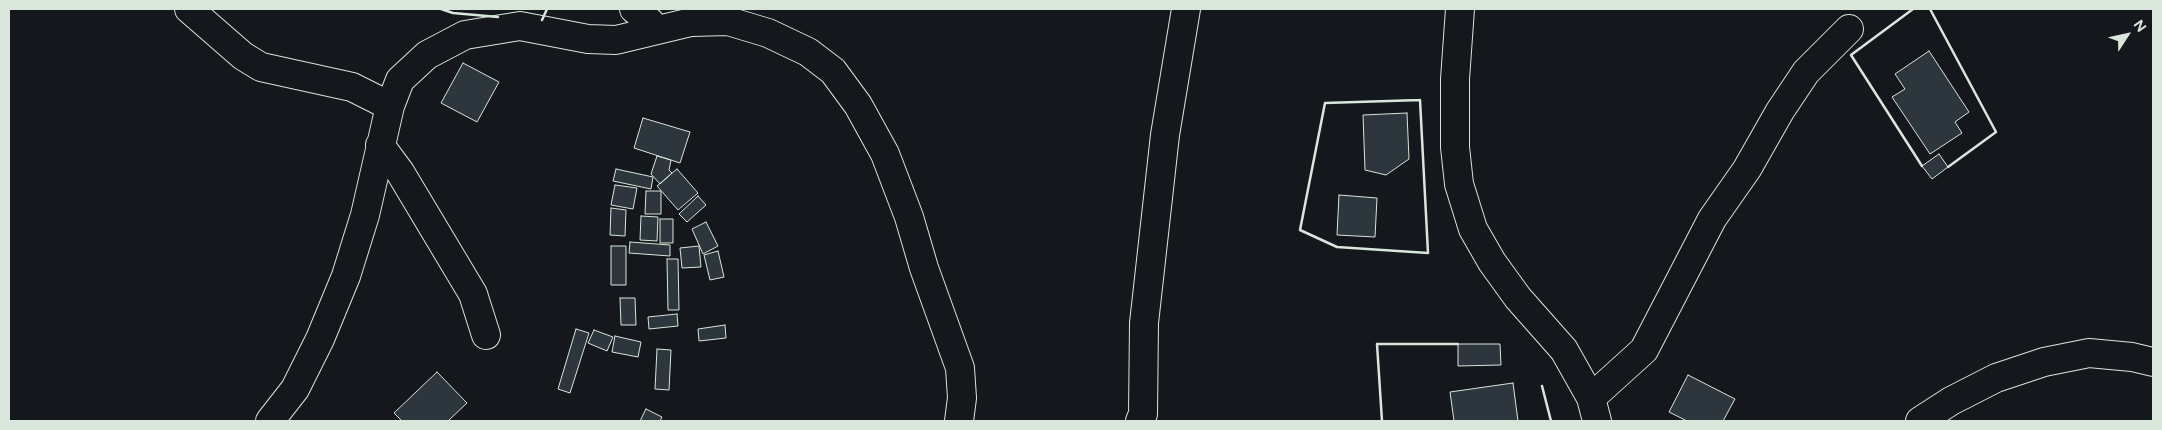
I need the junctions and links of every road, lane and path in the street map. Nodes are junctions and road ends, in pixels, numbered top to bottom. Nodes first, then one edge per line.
1 (189, 9) edge
2 (1186, 9) edge
3 (1460, 9) edge
4 (646, 18) edge
5 (1849, 29) dead end
6 (390, 106) junction
7 (380, 145) junction
8 (486, 335) dead end
9 (2153, 362) edge
10 (1594, 410) edge
11 (270, 421) edge
12 (959, 421) edge
13 (1140, 421) edge
14 (1920, 421) edge

1 - 6 street
2 - 13 street
3 - 10 street
4 - 6 street
4 - 12 street
5 - 10 street
6 - 7 street
7 - 8 street
7 - 11 street
9 - 14 street

